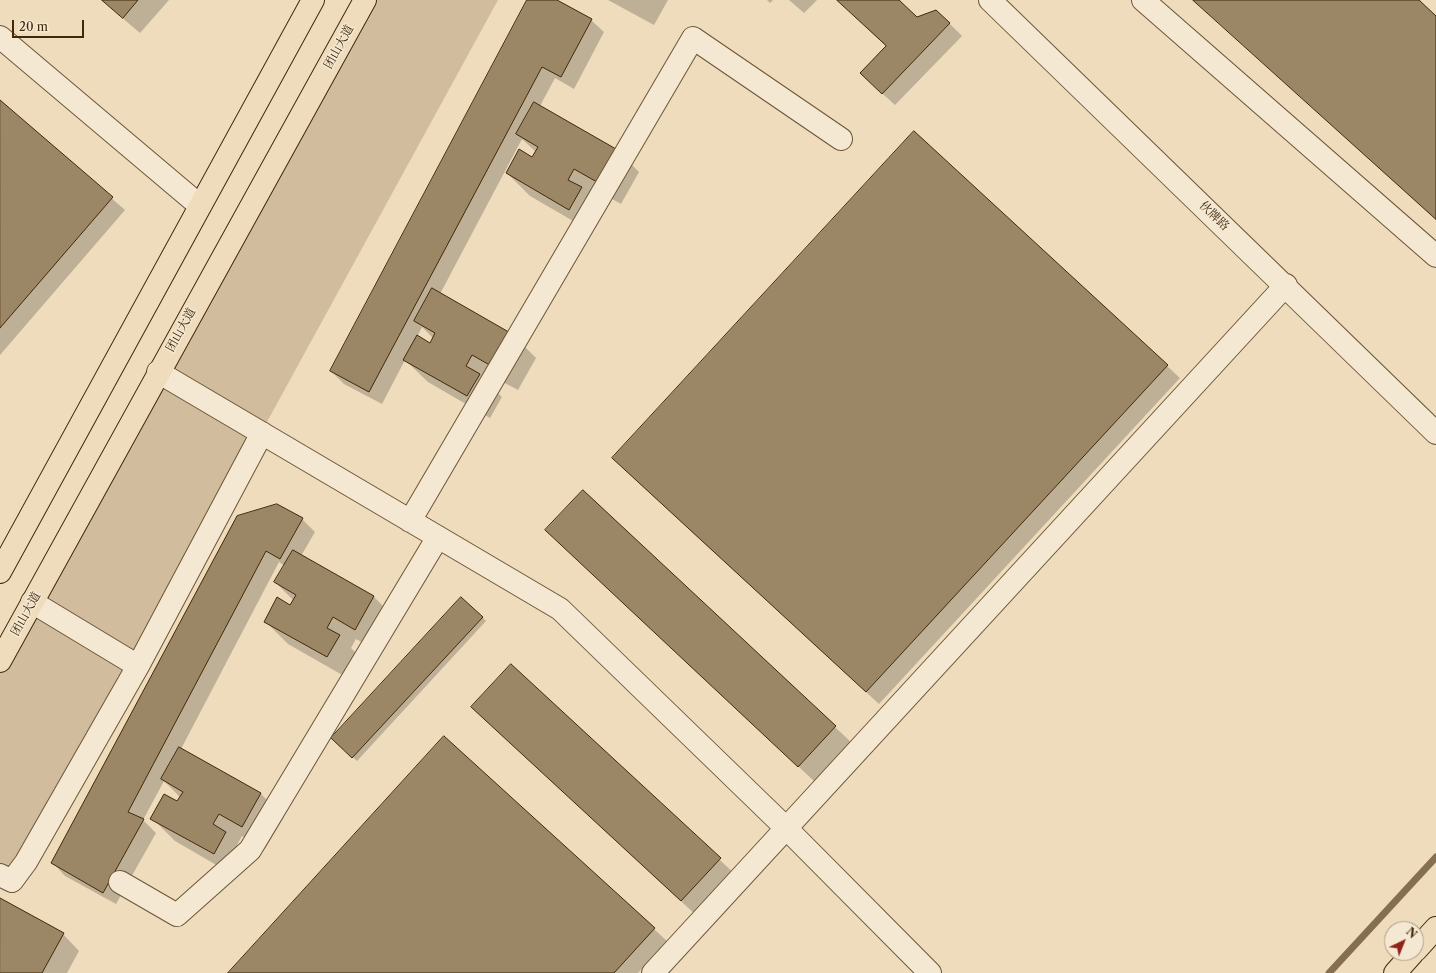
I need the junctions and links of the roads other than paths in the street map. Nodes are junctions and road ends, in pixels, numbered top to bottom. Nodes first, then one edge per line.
1 (313, 0) edge
2 (365, 0) edge
3 (990, 0) edge
4 (1143, 0) edge
5 (0, 37) edge
6 (840, 139) dead end
7 (200, 205) junction
8 (1436, 256) edge
9 (1286, 285) junction
10 (158, 372) junction
11 (262, 433) junction
12 (1436, 433) edge
13 (410, 520) junction
14 (438, 538) junction
15 (0, 572) edge
16 (32, 602) junction
17 (0, 661) edge
18 (138, 666) junction
19 (786, 828) junction
20 (0, 875) edge
21 (120, 882) dead end
22 (1436, 928) edge
23 (1424, 941) edge
24 (1406, 961) edge
25 (653, 973) edge
26 (930, 973) edge
27 (1395, 973) edge

1 - 7 main road
2 - 10 main road, 团山大道
3 - 9 street, 伙牌路
4 - 8 street
5 - 7 street
6 - 13 street
7 - 15 main road
9 - 12 street, 伙牌路
9 - 19 street
10 - 11 street
10 - 16 main road, 团山大道
11 - 13 street
11 - 18 street
13 - 14 street
14 - 19 street
14 - 21 street
16 - 17 main road, 团山大道
16 - 18 street
18 - 20 street
19 - 25 street
19 - 26 street
22 - 23 main road
24 - 27 main road

